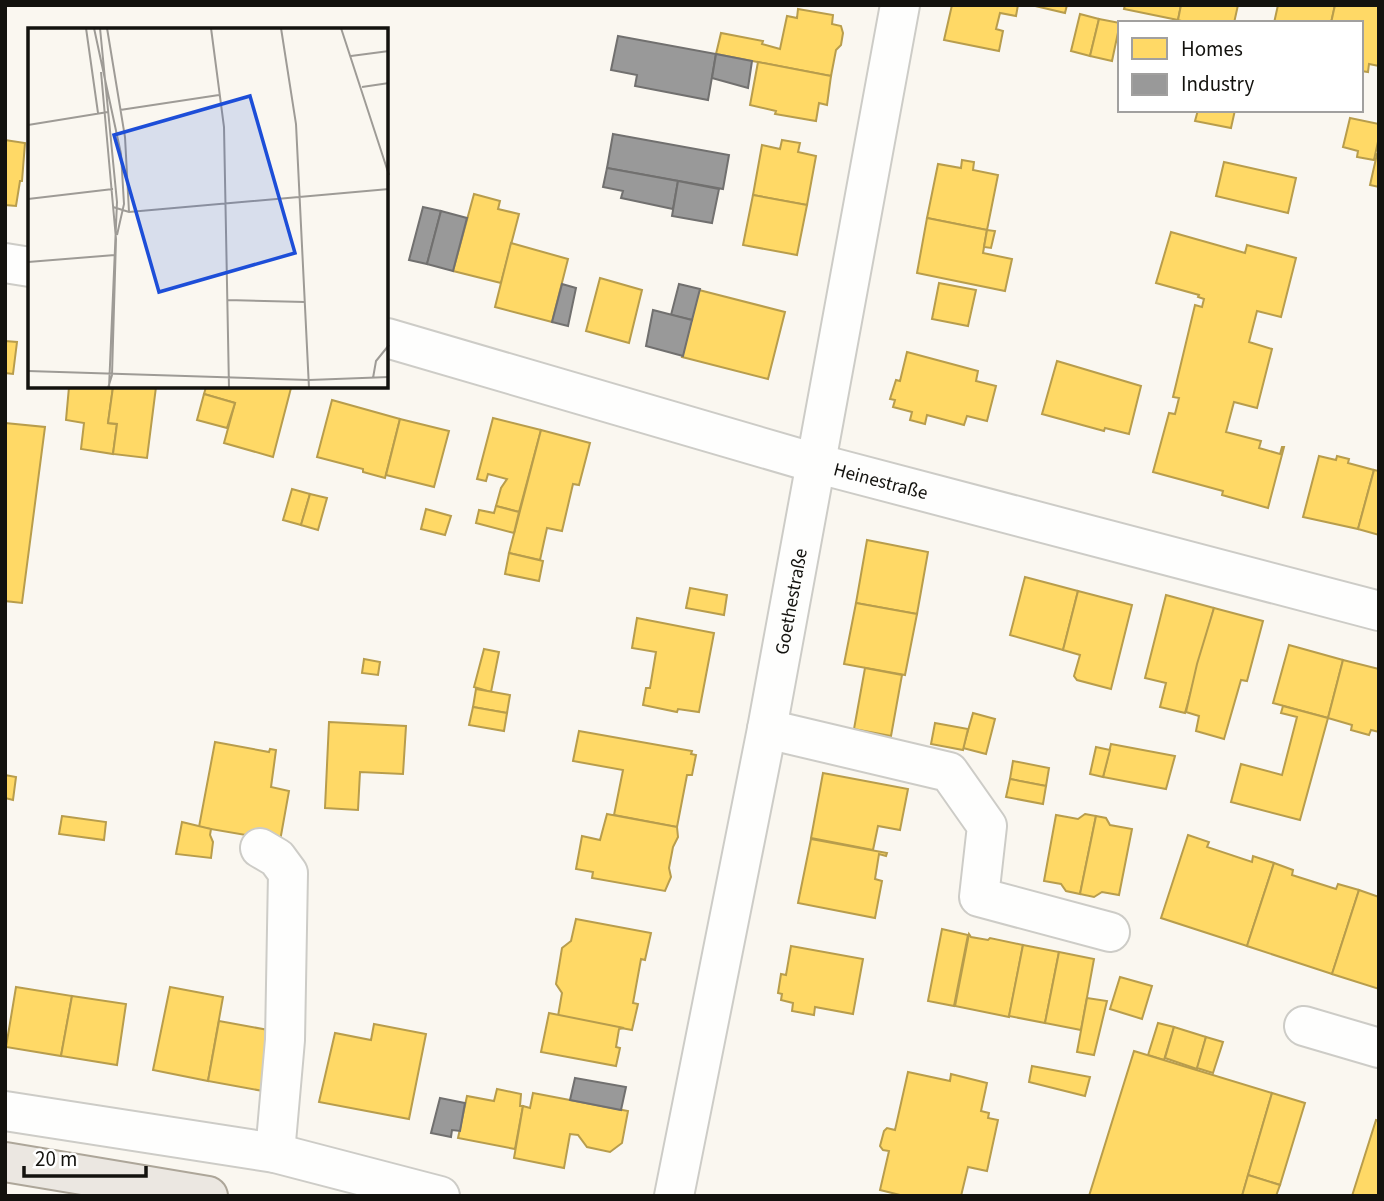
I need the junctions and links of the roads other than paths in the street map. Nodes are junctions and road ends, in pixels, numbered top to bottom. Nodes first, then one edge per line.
1 (900, 5) edge
2 (5, 263) edge
3 (28, 267) edge
4 (388, 338) edge
5 (815, 463) junction
6 (1379, 611) edge
7 (767, 729) junction
8 (260, 848) dead end
9 (1110, 932) dead end
10 (1304, 1026) dead end
11 (1379, 1048) edge
12 (5, 1111) edge
13 (275, 1153) junction
14 (5, 1162) edge
15 (208, 1196) edge
16 (440, 1196) edge
17 (674, 1196) edge

1 - 5 street, Goethestraße
2 - 3 street
4 - 5 street, Heinestraße
5 - 6 street, Heinestraße
5 - 7 street, Goethestraße
7 - 9 street
7 - 17 street, Goethestraße
8 - 13 street
10 - 11 street
12 - 13 street
13 - 16 street
14 - 15 main road

